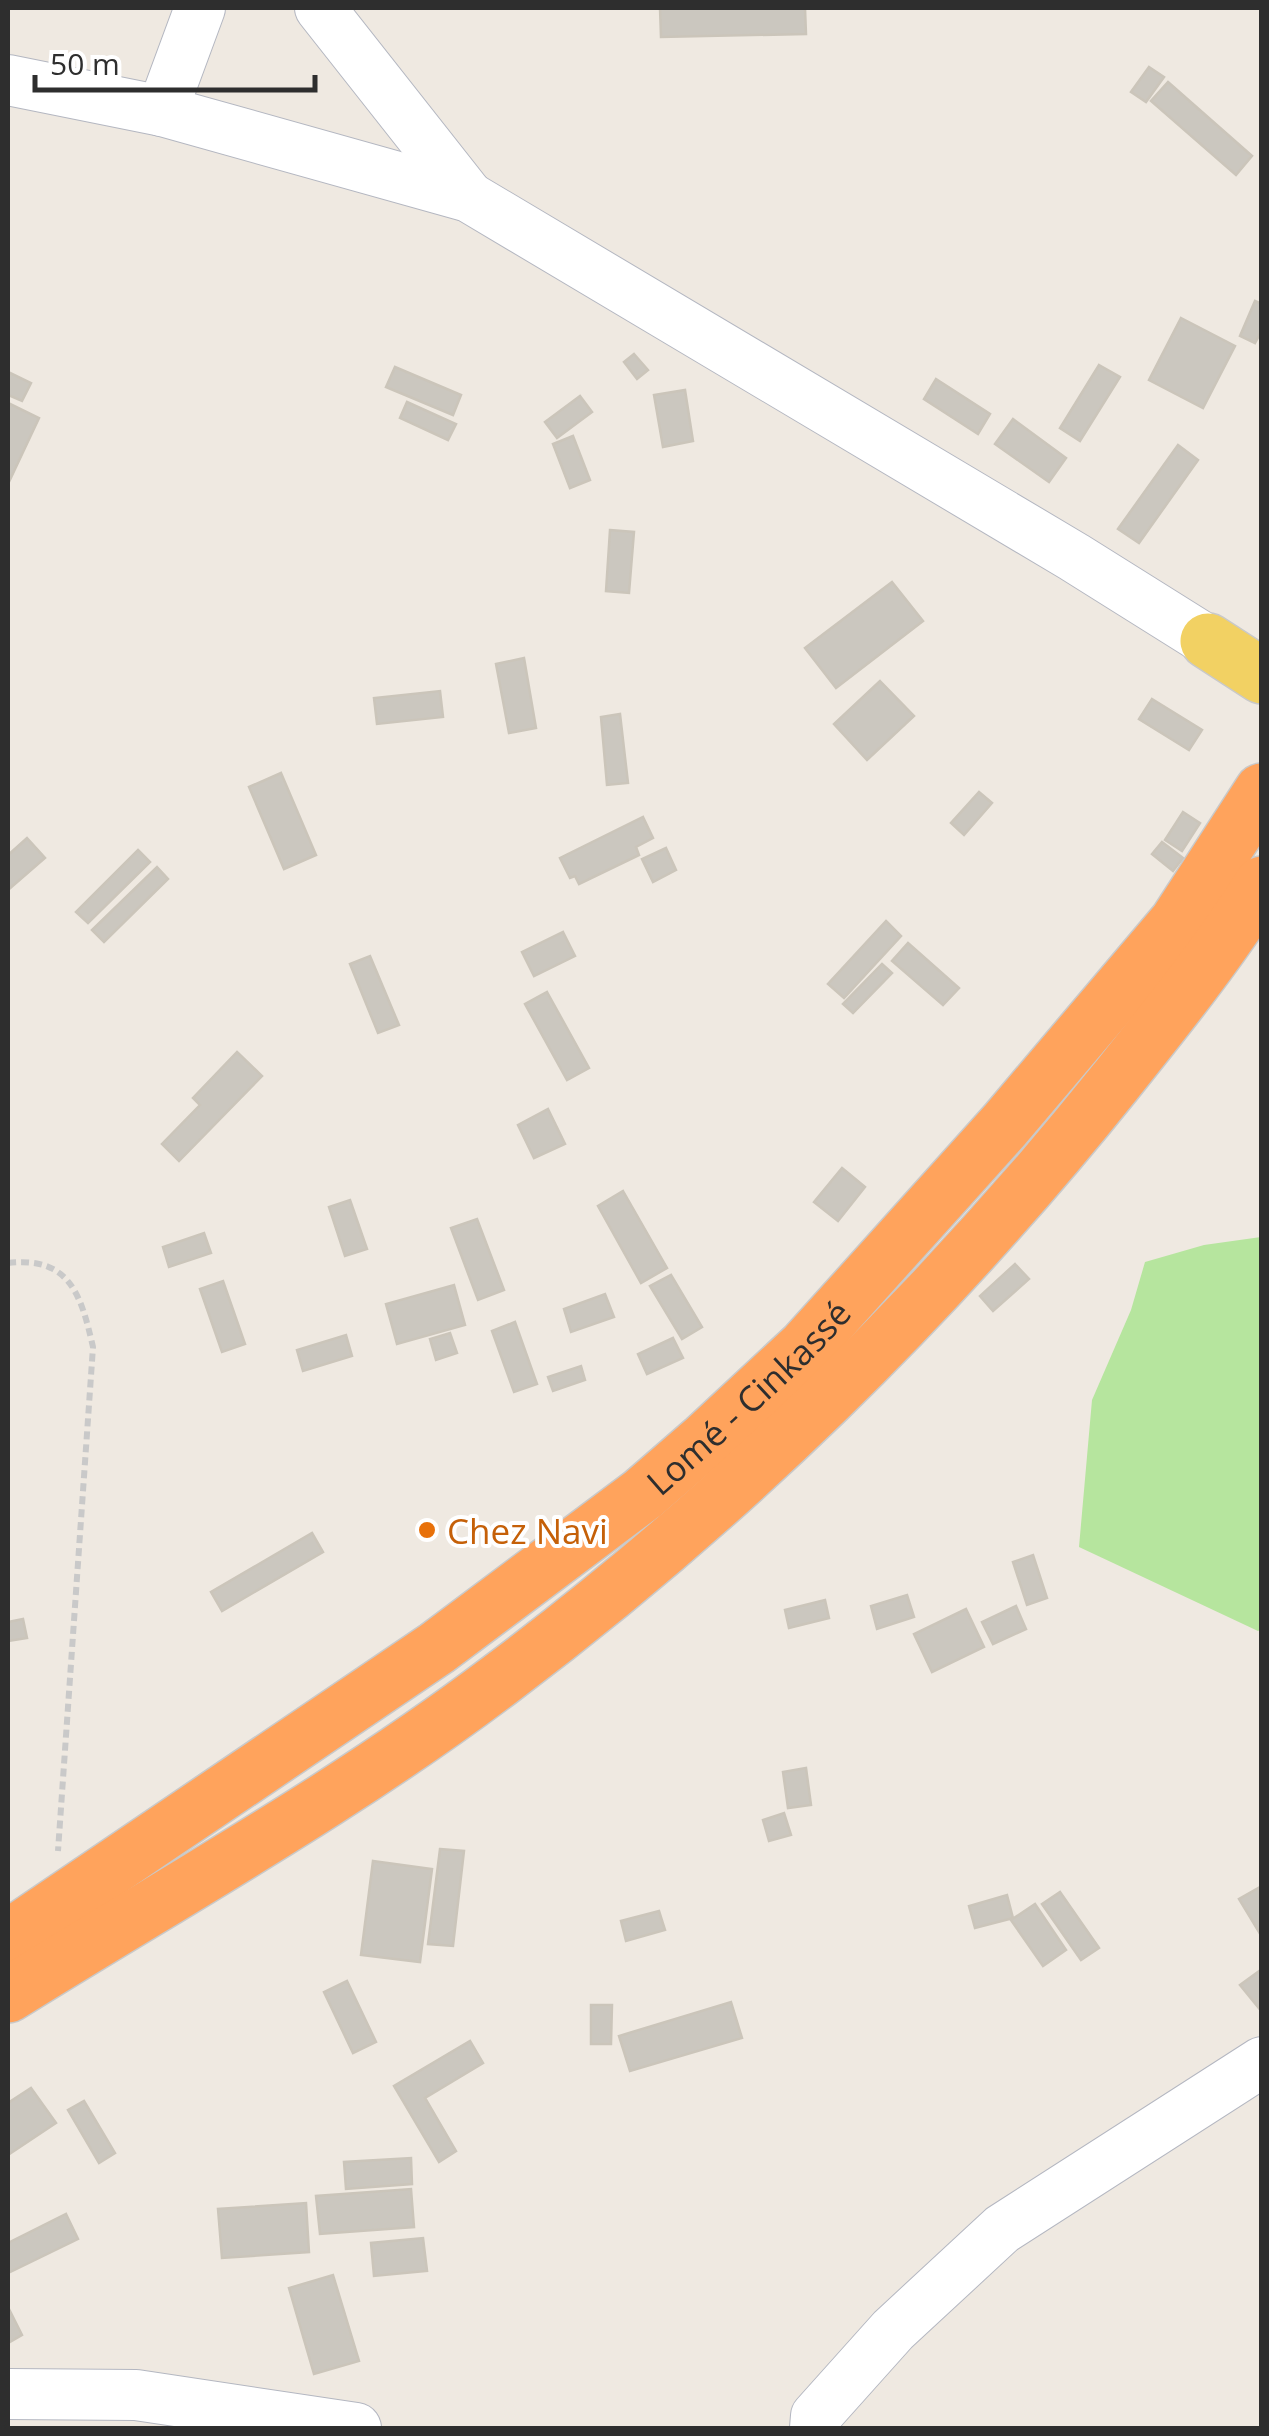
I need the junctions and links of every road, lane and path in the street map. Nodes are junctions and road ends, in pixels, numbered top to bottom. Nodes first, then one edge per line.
1 (200, 8) edge
2 (320, 8) edge
3 (8, 80) edge
4 (162, 112) junction
5 (469, 198) junction
6 (1208, 641) junction
7 (1262, 663) edge
8 (1262, 676) edge
9 (1262, 791) edge
10 (1262, 884) edge
11 (8, 1263) edge
12 (54, 1908) junction
13 (8, 1938) edge
14 (8, 1995) edge
15 (1262, 2062) edge
16 (8, 2394) edge
17 (813, 2425) edge
18 (356, 2428) edge

1 - 4 street
2 - 5 street
3 - 4 street
4 - 5 street
5 - 6 street
6 - 7 main road
6 - 8 main road
9 - 12 highway, Lomé - Cinkassé
10 - 14 highway, Lomé - Cinkassé
11 - 12 path
12 - 13 highway, Lomé - Cinkassé
15 - 17 street
16 - 18 street

